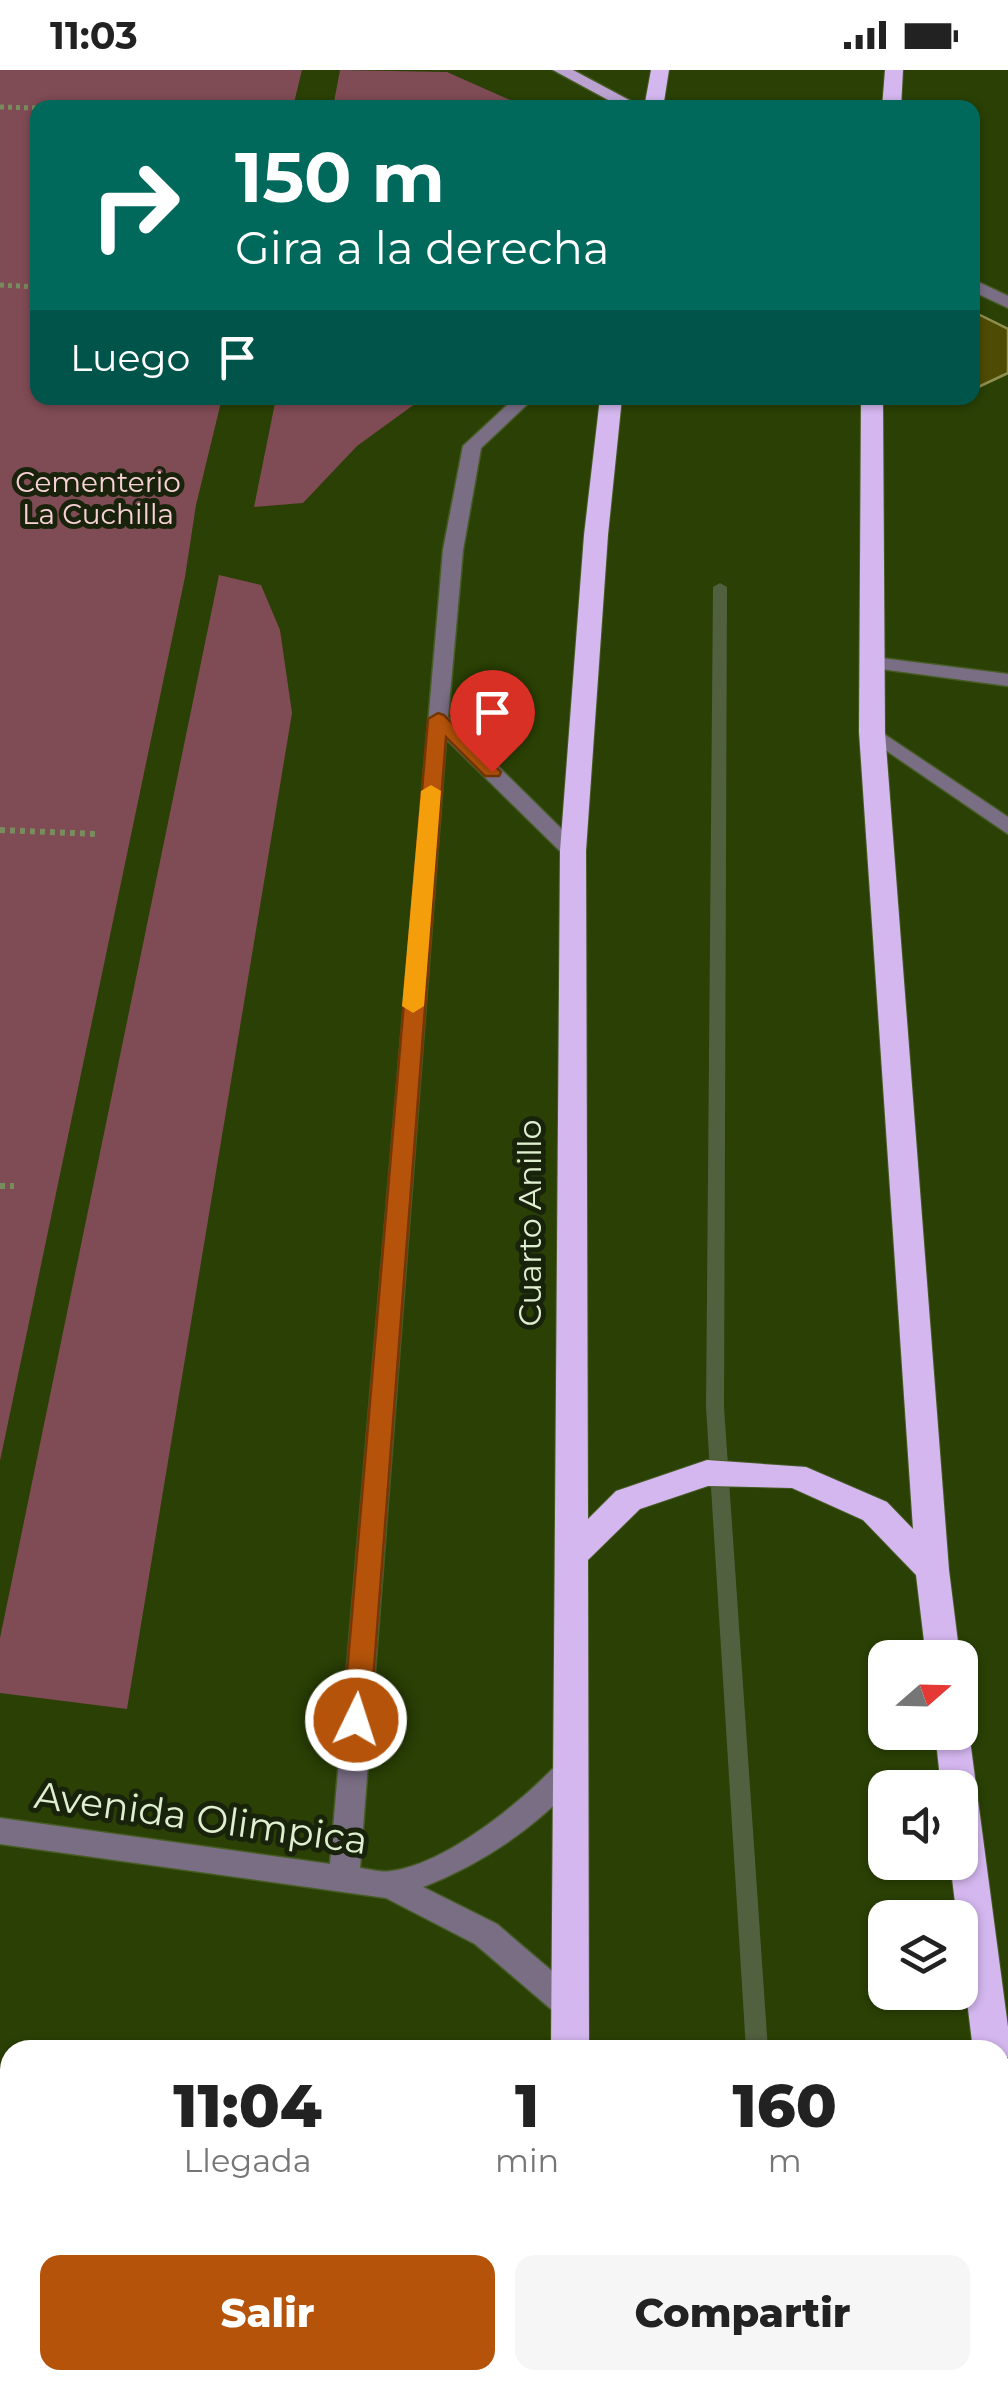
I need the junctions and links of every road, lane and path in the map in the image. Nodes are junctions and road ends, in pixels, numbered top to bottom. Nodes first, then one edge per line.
1 (561, 70) edge
2 (660, 70) edge
3 (894, 70) edge
4 (620, 100) edge
5 (654, 100) edge
6 (892, 100) edge
7 (0, 107) edge
8 (30, 108) edge
9 (0, 285) edge
10 (30, 286) edge
11 (980, 288) edge
12 (1008, 303) edge
13 (516, 405) edge
14 (610, 405) edge
15 (872, 405) edge
16 (873, 663) junction
17 (1008, 680) edge
18 (438, 719) junction
19 (872, 732) junction
20 (1008, 827) edge
21 (0, 830) edge
22 (97, 834) dead end
23 (573, 851) junction
24 (0, 1186) edge
25 (14, 1186) dead end
26 (573, 1554) junction
27 (932, 1570) junction
28 (940, 1640) edge
29 (570, 1772) junction
30 (0, 1830) edge
31 (344, 1880) junction
32 (971, 1880) edge
33 (390, 1885) junction
34 (569, 2005) junction
35 (570, 2040) edge
36 (991, 2040) edge

1 - 4 main road
2 - 5 highway
3 - 6 highway
7 - 8 path
9 - 10 path
11 - 12 street
13 - 18 street
14 - 23 highway, Cuarto Anillo
15 - 16 highway
16 - 17 street
16 - 19 highway
18 - 23 street
18 - 31 street
19 - 20 street
19 - 27 highway
21 - 22 path
23 - 26 highway, Cuarto Anillo
24 - 25 path
26 - 27 highway
26 - 29 highway, Cuarto Anillo
27 - 28 highway
29 - 33 street, Avenida Olimpica
29 - 34 highway, Cuarto Anillo
30 - 31 street, Avenida Olimpica
31 - 33 street, Avenida Olimpica
32 - 36 highway
33 - 34 street, Avenida Olimpica
34 - 35 highway, Cuarto Anillo

